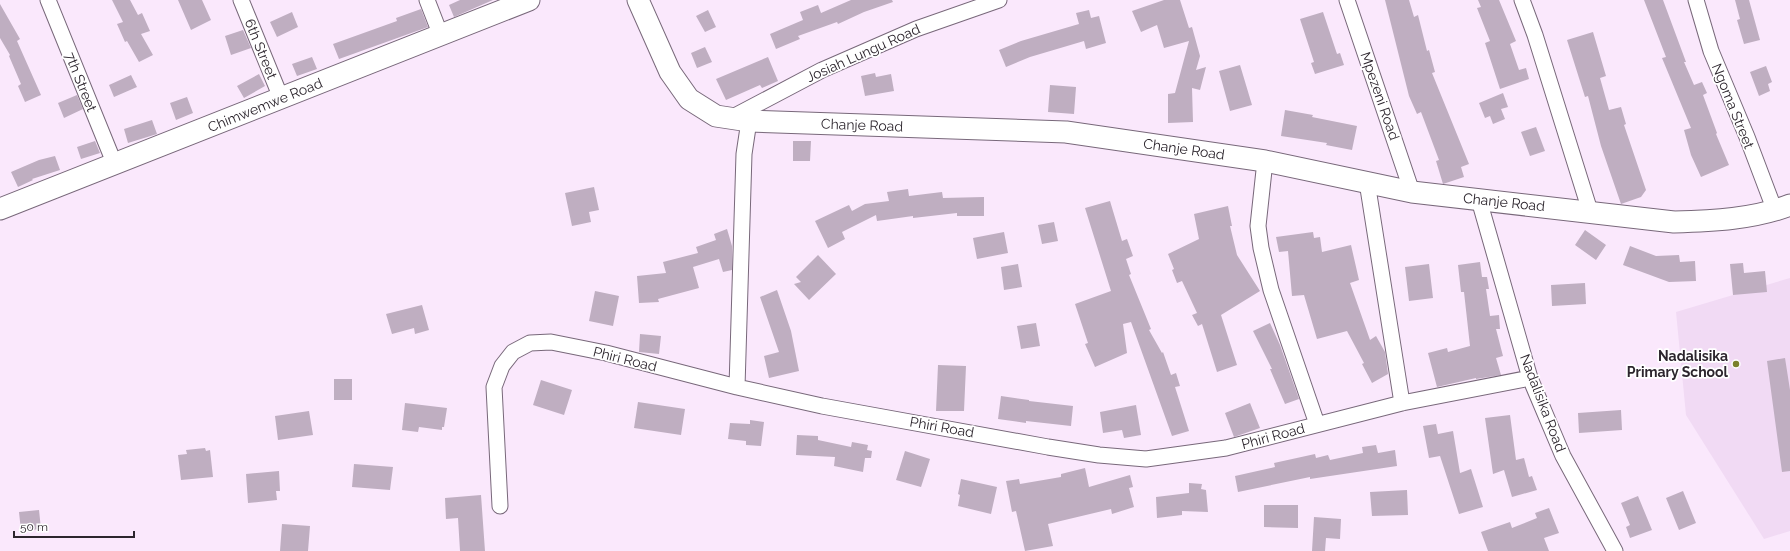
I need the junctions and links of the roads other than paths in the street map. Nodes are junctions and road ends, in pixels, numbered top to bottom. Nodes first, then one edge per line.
1 (48, 0) edge
2 (241, 0) edge
3 (427, 0) edge
4 (529, 0) edge
5 (638, 0) edge
6 (999, 0) edge
7 (1347, 0) edge
8 (1522, 0) edge
9 (1696, 0) edge
10 (441, 36) junction
11 (282, 98) junction
12 (740, 120) junction
13 (1265, 161) junction
14 (115, 165) junction
15 (1367, 182) junction
16 (1412, 192) junction
17 (1479, 200) junction
18 (1782, 208) edge
19 (0, 210) edge
20 (1590, 211) junction
21 (1530, 378) junction
22 (737, 387) junction
23 (1402, 404) junction
24 (1317, 424) junction
25 (500, 506) dead end
26 (1615, 551) edge

1 - 14 street, 7th Street
2 - 11 street, 6th Street
3 - 10 street
4 - 10 street, Chimwemwe Road
5 - 12 street, Chanje Road
6 - 12 street, Josiah Lungu Road
7 - 16 street, Mpezeni Road
8 - 20 street
9 - 18 street, Ngoma Street
10 - 11 street, Chimwemwe Road
11 - 14 street, Chimwemwe Road
12 - 13 street, Chanje Road
12 - 22 street
13 - 15 street, Chanje Road
13 - 24 street
14 - 19 street, Chimwemwe Road
15 - 16 street, Chanje Road
15 - 23 street
16 - 17 street, Chanje Road
17 - 20 street, Chanje Road
17 - 21 street, Nadalisika Road
18 - 20 street, Chanje Road
21 - 23 street, Phiri Road
21 - 26 street, Nadalisika Road
22 - 24 street, Phiri Road
22 - 25 street, Phiri Road
23 - 24 street, Phiri Road

